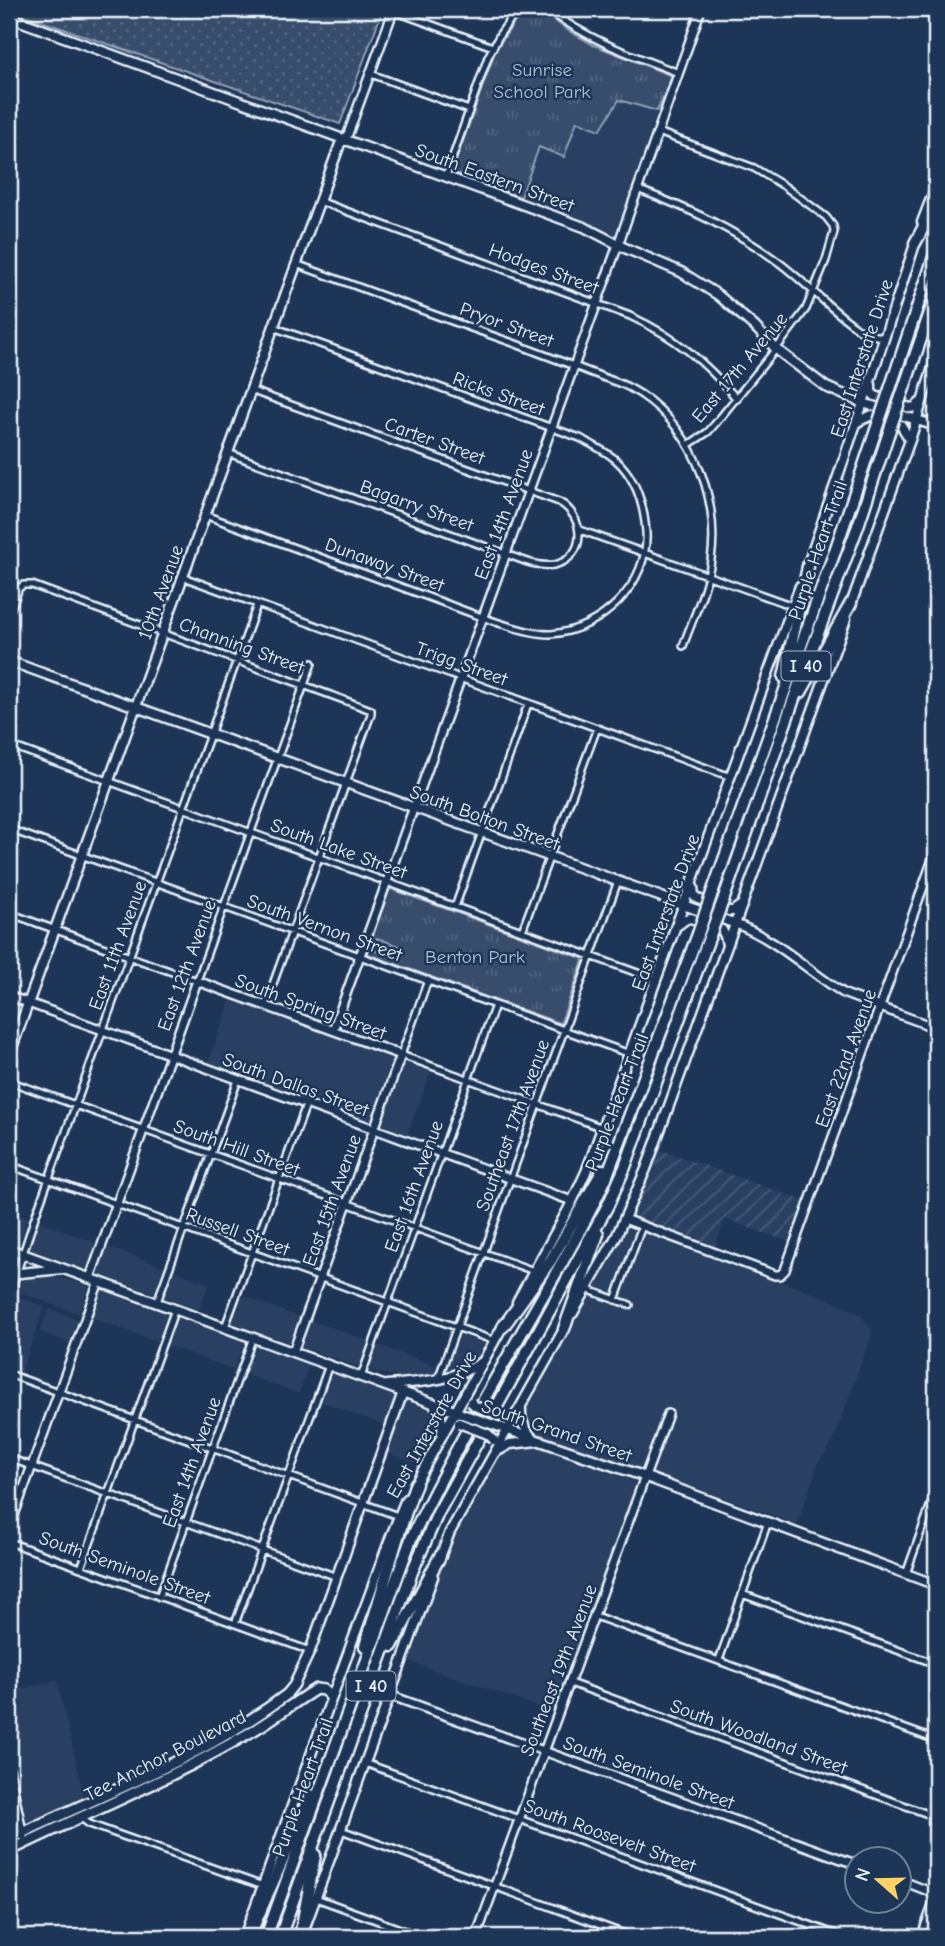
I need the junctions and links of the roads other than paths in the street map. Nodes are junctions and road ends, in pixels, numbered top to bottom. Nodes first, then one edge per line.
1 (518, 9) edge
2 (547, 9) edge
3 (701, 9) edge
4 (394, 10) edge
5 (9, 17) edge
6 (493, 47) junction
7 (680, 73) junction
8 (370, 74) junction
9 (469, 110) junction
10 (658, 132) junction
11 (344, 139) junction
12 (446, 176) junction
13 (936, 186) edge
14 (637, 189) junction
15 (319, 201) junction
16 (936, 204) edge
17 (915, 243) junction
18 (618, 245) junction
19 (936, 251) edge
20 (296, 264) junction
21 (813, 293) junction
22 (936, 295) edge
23 (597, 304) junction
24 (273, 327) junction
25 (884, 338) junction
26 (776, 349) junction
27 (936, 358) edge
28 (574, 366) junction
29 (871, 378) junction
30 (250, 390) junction
31 (737, 399) junction
32 (922, 401) junction
33 (863, 403) junction
34 (916, 420) junction
35 (857, 422) junction
36 (936, 426) edge
37 (551, 429) junction
38 (910, 440) junction
39 (688, 445) junction
40 (228, 453) junction
41 (528, 491) junction
42 (205, 516) junction
43 (580, 530) junction
44 (644, 553) junction
45 (506, 554) junction
46 (809, 562) junction
47 (708, 575) junction
48 (183, 577) junction
49 (851, 603) junction
50 (257, 605) junction
51 (793, 606) junction
52 (9, 614) edge
53 (483, 617) junction
54 (163, 632) junction
55 (683, 646) dead end
56 (237, 660) junction
57 (9, 661) edge
58 (312, 663) dead end
59 (460, 679) junction
60 (304, 684) junction
61 (528, 704) junction
62 (780, 704) junction
63 (135, 707) junction
64 (789, 714) junction
65 (597, 729) junction
66 (210, 734) junction
67 (9, 745) edge
68 (278, 759) junction
69 (731, 777) junction
70 (109, 781) junction
71 (346, 783) junction
72 (183, 808) junction
73 (414, 808) junction
74 (9, 829) edge
75 (251, 832) junction
76 (482, 833) junction
77 (936, 851) edge
78 (82, 856) junction
79 (550, 857) junction
80 (319, 858) junction
81 (618, 881) junction
82 (156, 882) junction
83 (387, 882) junction
84 (692, 884) junction
85 (744, 903) junction
86 (684, 905) junction
87 (224, 907) junction
88 (455, 907) junction
89 (9, 913) edge
90 (736, 924) junction
91 (676, 928) junction
92 (55, 930) junction
93 (523, 931) junction
94 (292, 932) junction
95 (727, 948) junction
96 (360, 956) junction
97 (591, 956) junction
98 (129, 957) junction
99 (657, 980) junction
100 (197, 981) junction
101 (428, 981) junction
102 (9, 996) edge
103 (28, 1003) junction
104 (495, 1005) junction
105 (265, 1006) junction
106 (880, 1007) junction
107 (936, 1028) edge
108 (333, 1030) junction
109 (564, 1030) junction
110 (103, 1031) junction
111 (630, 1054) junction
112 (170, 1055) junction
113 (401, 1055) junction
114 (9, 1056) edge
115 (469, 1079) junction
116 (238, 1080) junction
117 (9, 1081) edge
118 (537, 1104) junction
119 (75, 1105) junction
120 (306, 1105) junction
121 (627, 1123) junction
122 (603, 1128) junction
123 (143, 1129) junction
124 (374, 1129) junction
125 (442, 1153) junction
126 (211, 1154) junction
127 (9, 1165) edge
128 (510, 1178) junction
129 (48, 1179) junction
130 (279, 1179) junction
131 (614, 1191) junction
132 (572, 1201) junction
133 (116, 1203) junction
134 (347, 1204) junction
135 (624, 1219) junction
136 (642, 1226) junction
137 (184, 1228) junction
138 (415, 1228) junction
139 (9, 1249) edge
140 (252, 1253) junction
141 (483, 1253) junction
142 (23, 1254) junction
143 (66, 1269) junction
144 (534, 1271) junction
145 (13, 1273) edge
146 (320, 1278) junction
147 (94, 1279) junction
148 (586, 1289) junction
149 (9, 1296) edge
150 (615, 1300) junction
151 (158, 1302) junction
152 (388, 1302) junction
153 (630, 1305) dead end
154 (175, 1309) junction
155 (225, 1327) junction
156 (456, 1327) junction
157 (503, 1327) junction
158 (564, 1329) junction
159 (253, 1337) junction
160 (495, 1341) junction
161 (293, 1352) junction
162 (484, 1360) junction
163 (329, 1365) junction
164 (9, 1374) edge
165 (361, 1377) junction
166 (438, 1380) junction
167 (385, 1385) junction
168 (469, 1388) junction
169 (58, 1392) junction
170 (404, 1392) junction
171 (522, 1403) junction
172 (433, 1404) junction
173 (668, 1414) dead end
174 (516, 1415) junction
175 (459, 1416) junction
176 (134, 1420) junction
177 (506, 1429) junction
178 (441, 1438) junction
179 (535, 1439) junction
180 (212, 1448) junction
181 (495, 1452) junction
182 (9, 1458) edge
183 (32, 1466) junction
184 (289, 1476) junction
185 (646, 1477) junction
186 (416, 1483) junction
187 (936, 1490) edge
188 (107, 1494) junction
189 (364, 1503) junction
190 (398, 1516) junction
191 (186, 1522) junction
192 (768, 1522) junction
193 (9, 1529) edge
194 (9, 1542) edge
195 (262, 1550) junction
196 (440, 1556) junction
197 (81, 1569) junction
198 (906, 1574) junction
199 (337, 1577) junction
200 (936, 1585) edge
201 (742, 1594) junction
202 (159, 1597) junction
203 (595, 1616) junction
204 (235, 1624) junction
205 (310, 1651) junction
206 (719, 1661) junction
207 (936, 1664) edge
208 (372, 1684) junction
209 (570, 1684) junction
210 (355, 1693) junction
211 (389, 1695) junction
212 (331, 1697) junction
213 (289, 1699) junction
214 (936, 1740) edge
215 (544, 1751) junction
216 (365, 1763) junction
217 (328, 1764) junction
218 (9, 1769) edge
219 (9, 1798) edge
220 (75, 1808) junction
221 (936, 1817) edge
222 (80, 1818) junction
223 (323, 1819) junction
224 (519, 1819) junction
225 (341, 1830) junction
226 (22, 1833) junction
227 (9, 1839) edge
228 (26, 1843) junction
229 (9, 1851) edge
230 (844, 1860) edge
231 (263, 1886) junction
232 (495, 1886) junction
233 (914, 1886) edge
234 (936, 1896) edge
235 (316, 1898) junction
236 (247, 1937) edge
237 (266, 1937) edge
238 (280, 1937) edge
239 (300, 1937) edge
240 (422, 1937) edge
241 (476, 1937) edge
242 (633, 1937) edge
243 (843, 1937) edge
244 (922, 1937) edge

1 - 6 street
2 - 7 street
3 - 7 street, East 14th Avenue
4 - 6 street
4 - 8 street
5 - 11 main road, South Eastern Street
6 - 9 street
7 - 10 street, East 14th Avenue
8 - 9 street
8 - 11 street
9 - 12 street
10 - 14 street, East 14th Avenue
10 - 21 street, East 17th Avenue
11 - 12 main road, South Eastern Street
11 - 15 main road, 10th Avenue
12 - 18 main road, South Eastern Street
13 - 17 main road, East Interstate Drive
14 - 18 street, East 14th Avenue
14 - 21 street
15 - 20 main road, 10th Avenue
15 - 23 street, Hodges Street
16 - 17 highway
17 - 25 main road, East Interstate Drive
18 - 23 street, East 14th Avenue
18 - 26 main road, South Eastern Street
19 - 62 highway, Purple Heart Trail / I 40, bridge
20 - 24 main road, 10th Avenue
20 - 28 street, Pryor Street
21 - 25 street
21 - 26 street, East 17th Avenue
22 - 64 highway, Purple Heart Trail / I 40, bridge
23 - 28 street, East 14th Avenue
23 - 31 street, Hodges Street
24 - 30 main road, 10th Avenue
24 - 37 street, Ricks Street
25 - 29 main road, East Interstate Drive
26 - 31 street, East 17th Avenue
26 - 33 main road, South Eastern Street
27 - 32 main road
28 - 37 street, East 14th Avenue
28 - 39 street, Pryor Street
29 - 32 main road
29 - 33 main road, East Interstate Drive
30 - 40 main road, 10th Avenue
30 - 41 street, Carter Street
31 - 39 street, East 17th Avenue
32 - 34 main road
33 - 34 main road, South Eastern Street
33 - 35 main road, East Interstate Drive
34 - 36 main road, South Eastern Street
34 - 38 main road
35 - 38 main road
35 - 46 main road, East Interstate Drive
37 - 41 street, East 14th Avenue
37 - 44 street, Ricks Street
38 - 49 main road
39 - 47 street, East 17th Avenue
40 - 42 main road, 10th Avenue
40 - 45 street, Bagarry Street
41 - 43 street, Carter Street
41 - 45 street, East 14th Avenue
42 - 48 main road, 10th Avenue
42 - 53 street, Dunaway Street
43 - 44 street
43 - 45 street, Bagarry Street
44 - 47 street
44 - 53 street, Dunaway Street
45 - 53 street, East 14th Avenue
46 - 51 main road, East Interstate Drive
46 - 62 highway
47 - 51 street
47 - 55 street, East 17th Avenue
48 - 50 street, Trigg Street
48 - 54 main road, 10th Avenue
49 - 64 highway
49 - 85 main road
50 - 56 street, East 11th Avenue
50 - 59 street, Trigg Street
51 - 69 main road, East Interstate Drive
52 - 54 street, Channing Street
53 - 59 street, East 14th Avenue
54 - 56 street, Channing Street
54 - 63 main road, 10th Avenue
56 - 60 street, Channing Street
56 - 66 street, East 11th Avenue
57 - 63 main road, South Bolton Street
58 - 60 street, East 12th Avenue
59 - 61 street, Trigg Street
59 - 73 street, East 14th Avenue
60 - 68 street, East 12th Avenue
60 - 71 street, Channing Street
61 - 65 street, Trigg Street
61 - 76 street
62 - 121 highway, Purple Heart Trail / I 40, bridge
63 - 66 main road, South Bolton Street
63 - 70 main road, 10th Avenue
64 - 131 highway, Purple Heart Trail / I 40, bridge
65 - 69 street, Trigg Street
65 - 79 street
66 - 68 main road, South Bolton Street
66 - 72 street, East 11th Avenue
67 - 70 street, South Lake Street
68 - 71 main road, South Bolton Street
68 - 75 street, East 12th Avenue
69 - 84 main road, East Interstate Drive
70 - 72 street, South Lake Street
70 - 78 main road, 10th Avenue
71 - 73 main road, South Bolton Street
71 - 80 street
72 - 75 street, South Lake Street
72 - 82 street, East 11th Avenue
73 - 76 main road, South Bolton Street
73 - 83 street, East 14th Avenue
74 - 78 street, South Vernon Street
75 - 80 street, South Lake Street
75 - 87 street, East 12th Avenue
76 - 79 main road, South Bolton Street
76 - 88 street
77 - 106 street, East 22nd Avenue
78 - 82 street, South Vernon Street
78 - 92 main road, 10th Avenue
79 - 81 main road, South Bolton Street
79 - 93 street
80 - 83 street, South Lake Street
80 - 94 street
81 - 86 main road, South Bolton Street
81 - 97 street, Southeast 17th Avenue
82 - 87 street, South Vernon Street
82 - 98 street, East 11th Avenue
83 - 88 street, South Lake Street
83 - 96 street, East 14th Avenue
84 - 85 main road
84 - 86 main road, East Interstate Drive
85 - 90 main road
86 - 90 main road, South Bolton Street
86 - 91 main road, East Interstate Drive
87 - 94 street, South Vernon Street
87 - 100 street, East 12th Avenue
88 - 93 street, South Lake Street
89 - 92 street, South Spring Street
90 - 95 main road
90 - 106 street, South Bolton Street
91 - 95 main road
91 - 99 main road, East Interstate Drive
92 - 98 street, South Spring Street
92 - 103 main road, 10th Avenue
93 - 97 street, South Lake Street
94 - 96 street, South Vernon Street
94 - 105 street
95 - 135 main road
96 - 101 street, South Vernon Street
96 - 108 street, East 14th Avenue
97 - 99 street, South Lake Street
97 - 109 street, Southeast 17th Avenue
98 - 100 street, South Spring Street
98 - 110 street, East 11th Avenue
99 - 111 main road, East Interstate Drive
100 - 105 street, South Spring Street
100 - 112 street, East 12th Avenue
101 - 104 street, South Vernon Street
101 - 113 street, East 15th Avenue
102 - 103 street, South Dallas Street
103 - 110 street, South Dallas Street
103 - 114 main road, 10th Avenue
104 - 109 street, South Vernon Street
104 - 115 street, East 16th Avenue
105 - 108 street, South Spring Street
106 - 107 street, South Bolton Street
106 - 136 street, East 22nd Avenue
108 - 113 street, South Spring Street
109 - 111 street, South Vernon Street
109 - 118 street, Southeast 17th Avenue
110 - 112 street, South Dallas Street
110 - 119 street, East 11th Avenue
111 - 122 main road, East Interstate Drive
112 - 116 street, South Dallas Street
112 - 123 street, East 12th Avenue
113 - 115 street, South Spring Street
113 - 124 street, East 15th Avenue
115 - 118 street, South Spring Street
115 - 125 street, East 16th Avenue
116 - 120 street, South Dallas Street
116 - 126 street
117 - 119 street, South Hill Street
118 - 122 street, South Spring Street
118 - 128 street, Southeast 17th Avenue
119 - 123 street, South Hill Street
119 - 129 street, East 11th Avenue
120 - 124 street, South Dallas Street
120 - 130 street
121 - 157 highway
121 - 210 highway, Purple Heart Trail / I 40
122 - 132 main road, East Interstate Drive
123 - 126 street, South Hill Street
123 - 133 street, East 12th Avenue
124 - 125 street, South Dallas Street
124 - 134 street, East 15th Avenue
125 - 128 street, South Dallas Street
125 - 138 street, East 16th Avenue
126 - 130 street, South Hill Street
126 - 137 street
127 - 129 street, Russell Street
128 - 132 street, South Dallas Street
128 - 141 street, Southeast 17th Avenue
129 - 133 street, Russell Street
129 - 142 street, East 11th Avenue
130 - 134 street, South Hill Street
130 - 140 street
131 - 158 highway
131 - 208 highway, Purple Heart Trail / I 40
132 - 144 main road, East Interstate Drive
133 - 137 street, Russell Street
133 - 147 street, East 12th Avenue
134 - 138 street, South Hill Street
134 - 146 street, East 15th Avenue
135 - 136 street
135 - 148 main road
136 - 150 street
137 - 140 street, Russell Street
137 - 151 street
138 - 141 street, South Hill Street
138 - 152 street, East 16th Avenue
139 - 142 main road, South Grand Street
140 - 146 street, Russell Street
140 - 155 street
141 - 144 street, South Hill Street
141 - 156 street, Southeast 17th Avenue
142 - 143 main road, South Grand Street
142 - 145 street, East 11th Avenue
143 - 145 main road
143 - 147 main road, South Grand Street
144 - 157 main road, East Interstate Drive
145 - 149 street, East 11th Avenue
146 - 152 street, Russell Street
146 - 161 street, East 15th Avenue
147 - 151 main road, South Grand Street
147 - 169 street, East 12th Avenue
148 - 150 street
148 - 158 main road
150 - 153 street
151 - 154 main road, South Grand Street
152 - 156 street, Russell Street
152 - 165 street, East 16th Avenue
154 - 155 main road, South Grand Street
154 - 176 street
155 - 159 main road, South Grand Street
156 - 160 street, Russell Street
156 - 166 street, Southeast 17th Avenue
157 - 160 main road, East Interstate Drive
158 - 171 main road
159 - 161 main road, South Grand Street
159 - 180 street, East 14th Avenue
160 - 162 main road, East Interstate Drive
161 - 163 main road, South Grand Street
162 - 166 main road
162 - 168 main road, East Interstate Drive
163 - 165 main road, South Grand Street
163 - 184 street
164 - 169 street
165 - 167 main road, South Grand Street
166 - 167 main road
167 - 170 main road, South Grand Street
168 - 174 main road, bridge
168 - 175 main road, East Interstate Drive
169 - 176 street
169 - 183 street, East 12th Avenue
170 - 172 main road, South Grand Street
170 - 189 main road
171 - 174 main road
171 - 179 main road
172 - 175 main road, South Grand Street
172 - 178 main road
173 - 185 street, Southeast 19th Avenue
174 - 177 main road
175 - 177 main road, South Grand Street, bridge
175 - 178 main road, East Interstate Drive
175 - 181 main road, bridge
176 - 180 street
176 - 188 street
177 - 179 main road, South Grand Street
177 - 181 main road
178 - 186 main road, East Interstate Drive
179 - 181 main road
179 - 185 main road, South Grand Street
180 - 184 street
180 - 191 street, East 14th Avenue
181 - 196 main road
182 - 183 street
183 - 188 street
183 - 193 street, East 12th Avenue
184 - 189 street
184 - 195 street
185 - 192 main road, South Grand Street
185 - 203 street, Southeast 19th Avenue
186 - 190 main road, East Interstate Drive
186 - 210 highway
187 - 198 street
188 - 191 street
188 - 197 street
189 - 190 street
189 - 199 main road
190 - 212 main road, East Interstate Drive
191 - 195 street
191 - 202 street, East 14th Avenue
192 - 198 main road, South Grand Street
192 - 201 street
194 - 197 street, South Seminole Street
195 - 199 street
195 - 204 street
196 - 208 highway
196 - 211 main road
197 - 202 street, South Seminole Street
198 - 200 main road, South Grand Street
199 - 205 main road
201 - 206 street
201 - 207 street
202 - 204 street, South Seminole Street
203 - 206 street
203 - 209 street, Southeast 19th Avenue
204 - 205 street, South Seminole Street
205 - 213 main road
206 - 214 street
208 - 223 highway, Purple Heart Trail / I 40
209 - 215 street, Southeast 19th Avenue
209 - 221 street, South Woodland Street
210 - 217 highway, Purple Heart Trail / I 40
211 - 215 street, South Seminole Street
211 - 216 main road
212 - 213 main road, Tee Anchor Boulevard
212 - 231 main road, East Interstate Drive
213 - 220 main road, Tee Anchor Boulevard
213 - 222 main road, Tee Anchor Boulevard
215 - 224 street, Southeast 19th Avenue
215 - 230 street, South Seminole Street
216 - 224 street, South Roosevelt Street
216 - 225 main road
217 - 236 highway
217 - 237 highway, Purple Heart Trail / I 40
218 - 226 street
219 - 226 street
220 - 222 street
220 - 226 main road, Tee Anchor Boulevard
222 - 228 main road, Tee Anchor Boulevard
222 - 231 street
223 - 238 highway, Purple Heart Trail / I 40
223 - 239 highway
224 - 232 street, Southeast 19th Avenue
224 - 243 street, South Roosevelt Street
225 - 232 street
225 - 235 main road
226 - 227 main road, Tee Anchor Boulevard
226 - 228 street
228 - 229 main road, Tee Anchor Boulevard
231 - 236 main road, East Interstate Drive
232 - 241 street, Southeast 19th Avenue
232 - 242 street
233 - 234 street
234 - 244 main road
235 - 239 main road
235 - 240 street

